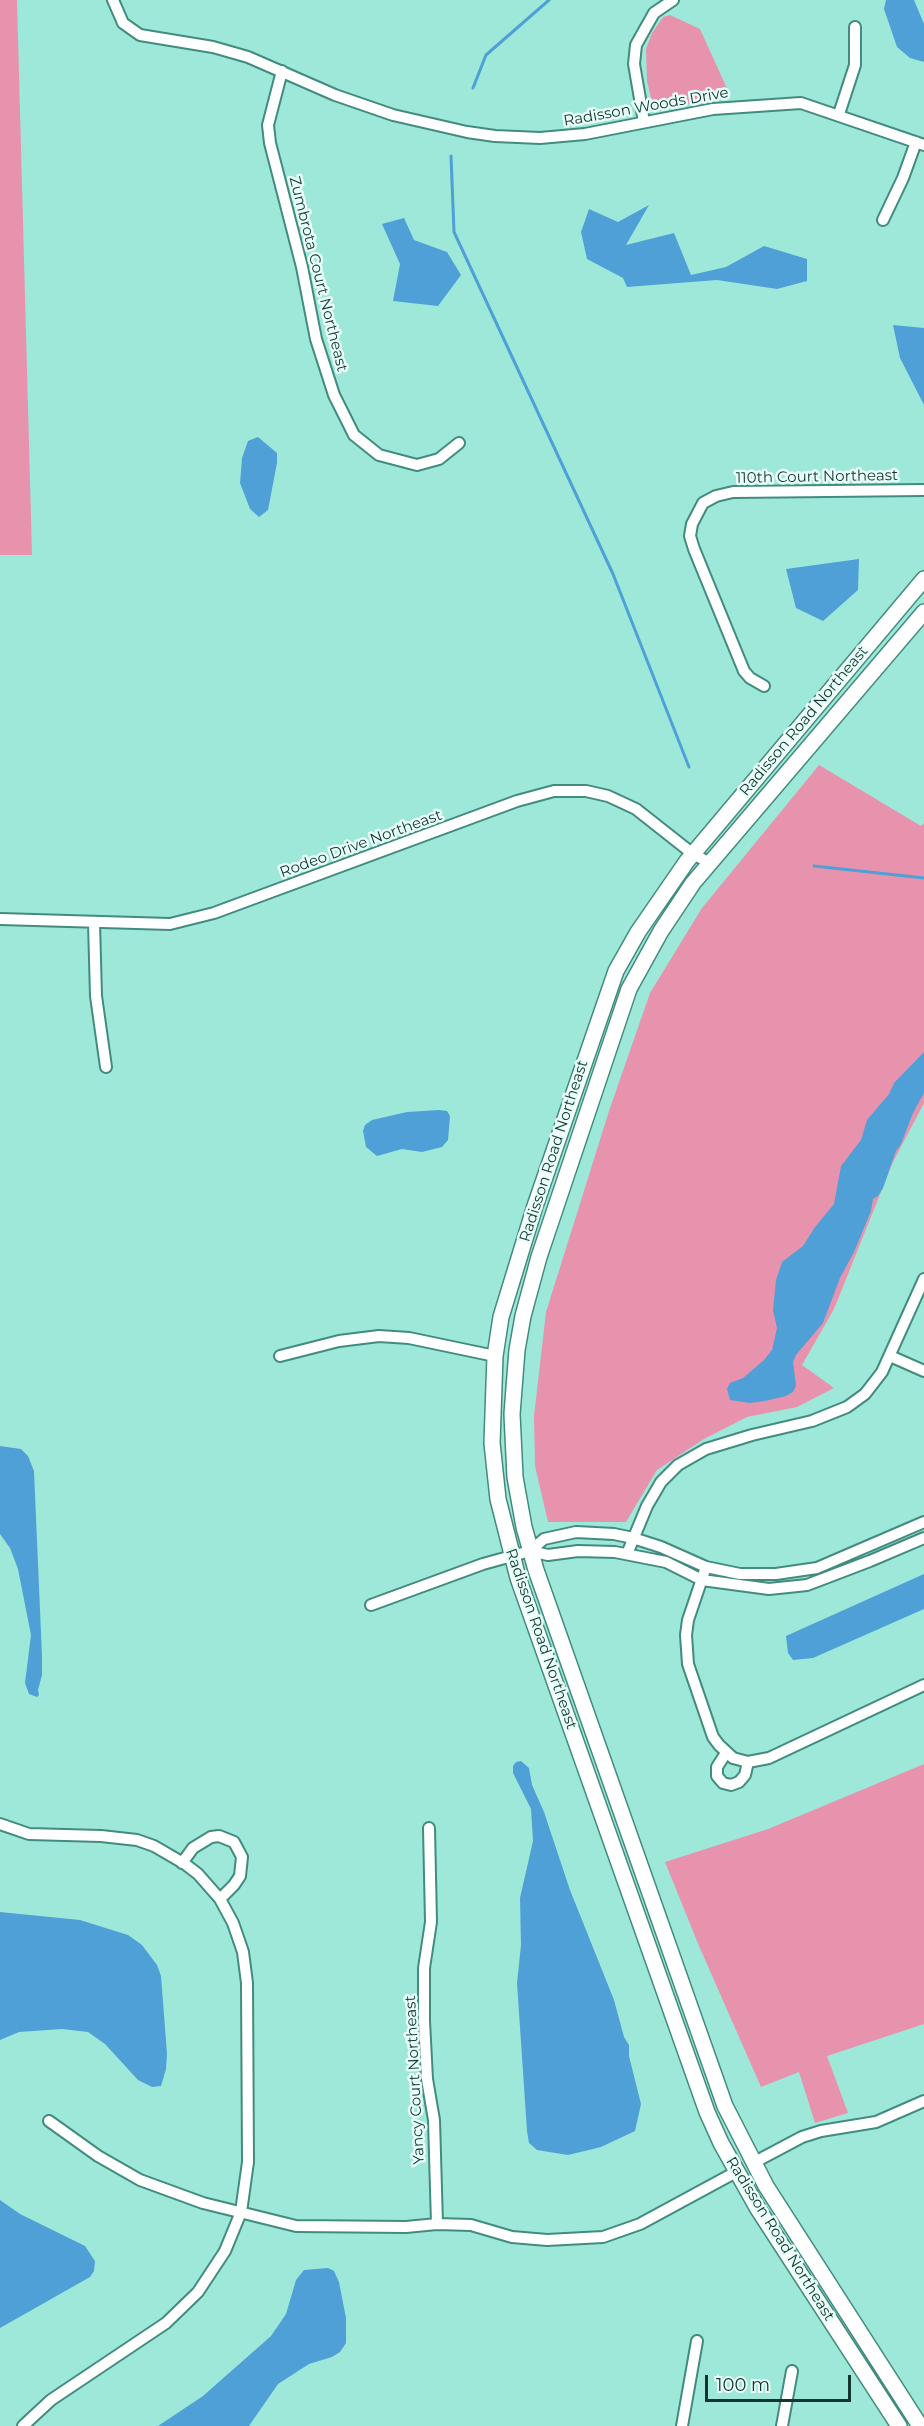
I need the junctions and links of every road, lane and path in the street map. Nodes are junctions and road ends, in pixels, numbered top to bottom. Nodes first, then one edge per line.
1 (113, 0) edge
2 (673, 0) edge
3 (855, 27) dead end
4 (282, 71) junction
5 (839, 114) junction
6 (644, 122) junction
7 (920, 143) edge
8 (883, 220) dead end
9 (459, 443) dead end
10 (924, 490) edge
11 (924, 579) edge
12 (924, 612) edge
13 (764, 686) dead end
14 (693, 854) junction
15 (710, 863) junction
16 (0, 919) edge
17 (94, 923) junction
18 (106, 1067) dead end
19 (924, 1279) edge
20 (280, 1356) dead end
21 (495, 1356) junction
22 (890, 1356) junction
23 (924, 1371) edge
24 (924, 1522) edge
25 (633, 1538) junction
26 (924, 1538) edge
27 (530, 1551) junction
28 (627, 1554) junction
29 (511, 1557) junction
30 (706, 1567) junction
31 (702, 1580) junction
32 (371, 1605) dead end
33 (924, 1684) edge
34 (726, 1753) junction
35 (748, 1762) junction
36 (0, 1824) edge
37 (429, 1828) dead end
38 (182, 1863) junction
39 (219, 1899) junction
40 (924, 2101) edge
41 (707, 2112) junction
42 (49, 2121) dead end
43 (753, 2163) junction
44 (736, 2172) junction
45 (241, 2212) junction
46 (437, 2224) junction
47 (793, 2227) junction
48 (698, 2341) dead end
49 (792, 2371) dead end
50 (22, 2426) edge
51 (682, 2426) edge
52 (782, 2426) edge
53 (900, 2426) edge
54 (920, 2426) edge

1 - 4 street, Radisson Woods Drive
2 - 6 street
3 - 5 street
4 - 6 street, Radisson Woods Drive
4 - 9 street, Zumbrota Court Northeast
5 - 6 street, Radisson Woods Drive
5 - 7 street, Radisson Woods Drive
7 - 8 street
10 - 13 street, 110th Court Northeast
11 - 14 main road, Radisson Road Northeast
12 - 15 main road, Radisson Road Northeast
14 - 15 street, Rodeo Drive Northeast
14 - 17 street, Rodeo Drive Northeast
14 - 21 main road, Radisson Road Northeast
15 - 27 main road, Radisson Road Northeast
16 - 17 street, Rodeo Drive Northeast
17 - 18 street
19 - 22 street
20 - 21 street
21 - 29 main road, Radisson Road Northeast
22 - 23 street
22 - 25 street
24 - 30 street
25 - 27 street
25 - 28 street
25 - 30 street
26 - 31 street
27 - 28 street
27 - 29 street
27 - 43 main road, Radisson Road Northeast
28 - 31 street
29 - 32 street
29 - 41 main road, Radisson Road Northeast
30 - 31 street
31 - 34 street
33 - 35 street
34 - 35 street
34 - 35 street
36 - 38 street
37 - 46 street, Yancy Court Northeast
38 - 39 street
38 - 39 street
39 - 45 street
40 - 43 street
41 - 43 main road
41 - 44 main road, Radisson Road Northeast
42 - 45 street
43 - 47 main road, Radisson Road Northeast
44 - 46 street
44 - 47 main road
44 - 53 main road, Radisson Road Northeast
45 - 46 street
45 - 50 street
47 - 54 main road, Radisson Road Northeast
48 - 51 street
49 - 52 street

